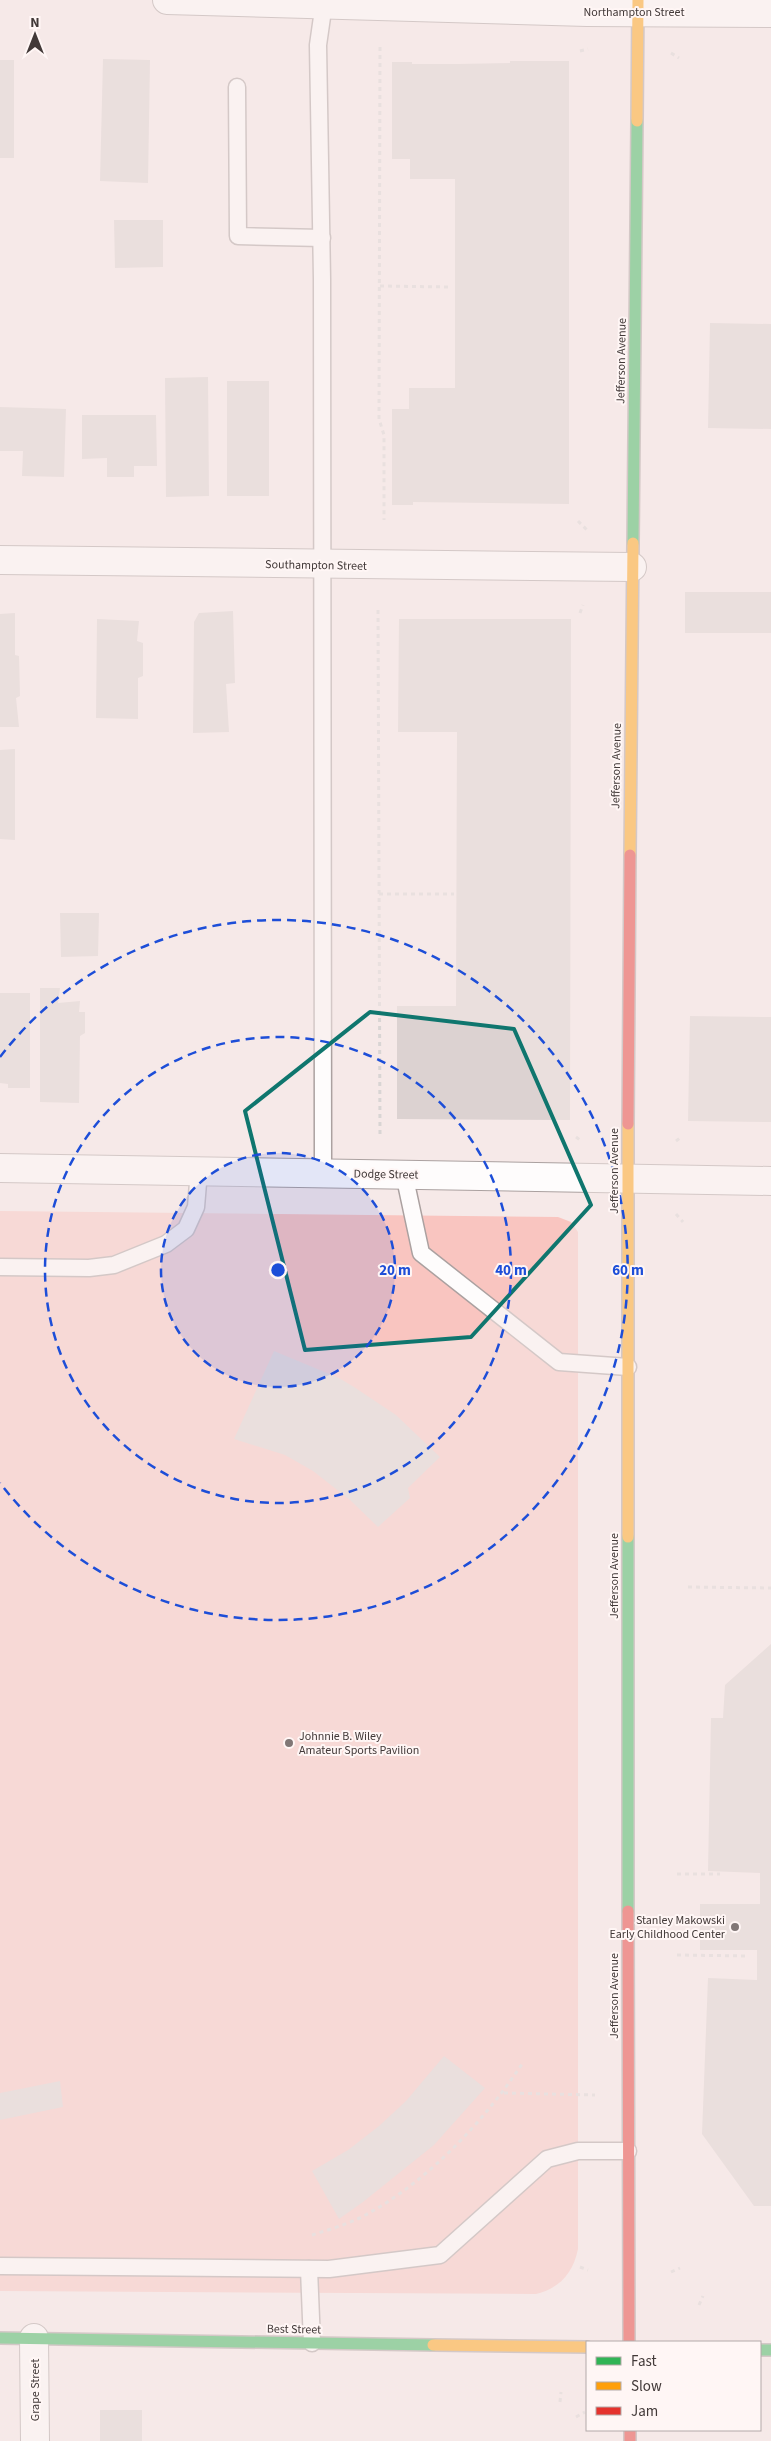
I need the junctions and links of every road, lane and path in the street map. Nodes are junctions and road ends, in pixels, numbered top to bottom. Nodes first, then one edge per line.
1 (166, 0) edge
2 (324, 3) junction
3 (638, 6) edge
4 (771, 13) edge
5 (380, 47) dead end
6 (588, 48) dead end
7 (580, 51) dead end
8 (671, 53) dead end
9 (679, 58) dead end
10 (237, 87) dead end
11 (322, 238) junction
12 (380, 286) junction
13 (449, 287) dead end
14 (384, 520) dead end
15 (578, 521) dead end
16 (587, 530) dead end
17 (0, 560) edge
18 (322, 565) junction
19 (632, 567) junction
20 (583, 605) dead end
21 (378, 610) dead end
22 (580, 613) dead end
23 (379, 894) junction
24 (454, 894) dead end
25 (380, 1136) dead end
26 (576, 1137) dead end
27 (680, 1138) dead end
28 (580, 1140) dead end
29 (676, 1141) dead end
30 (0, 1168) edge
31 (199, 1171) junction
32 (323, 1173) junction
33 (404, 1174) junction
34 (627, 1178) junction
35 (771, 1181) edge
36 (674, 1212) dead end
37 (683, 1222) dead end
38 (0, 1267) edge
39 (628, 1367) junction
40 (688, 1587) dead end
41 (771, 1588) edge
42 (677, 1874) dead end
43 (720, 1874) dead end
44 (677, 1955) dead end
45 (748, 1956) dead end
46 (522, 2064) dead end
47 (503, 2093) junction
48 (593, 2095) dead end
49 (628, 2151) junction
50 (312, 2235) dead end
51 (0, 2266) edge
52 (580, 2267) dead end
53 (680, 2268) dead end
54 (309, 2269) junction
55 (588, 2270) dead end
56 (671, 2272) dead end
57 (703, 2296) dead end
58 (699, 2305) dead end
59 (0, 2338) edge
60 (34, 2338) junction
61 (629, 2341) edge
62 (312, 2343) junction
63 (586, 2346) edge
64 (561, 2392) dead end
65 (560, 2402) dead end
66 (585, 2412) dead end
67 (576, 2417) dead end
68 (35, 2441) edge

1 - 2 street, Northampton Street
2 - 3 street, Northampton Street
2 - 11 lane
3 - 4 street, Northampton Street
3 - 19 street, Jefferson Avenue
5 - 12 path
6 - 7 path
8 - 9 path
10 - 11 lane
11 - 18 lane
12 - 13 path
12 - 14 path
15 - 16 path
17 - 18 street, Southampton Street
18 - 19 street, Southampton Street
18 - 32 lane
19 - 34 street, Jefferson Avenue
20 - 22 path
21 - 23 path
23 - 24 path
23 - 25 path
26 - 28 path
27 - 29 path
30 - 31 street, Dodge Street
31 - 32 street, Dodge Street
31 - 38 lane
32 - 33 street, Dodge Street
33 - 34 street, Dodge Street
33 - 39 lane
34 - 35 street, Dodge Street
34 - 39 street, Jefferson Avenue
36 - 37 path
39 - 49 street, Jefferson Avenue
40 - 41 path
42 - 43 path
44 - 45 path
46 - 47 path
47 - 48 path
47 - 50 path
49 - 54 lane
49 - 61 street, Jefferson Avenue
51 - 54 lane
52 - 55 path
53 - 56 path
54 - 62 lane
57 - 58 path
59 - 60 street, Best Street
60 - 62 street, Best Street
60 - 68 street, Grape Street
62 - 63 street, Best Street
64 - 65 path
66 - 67 path

